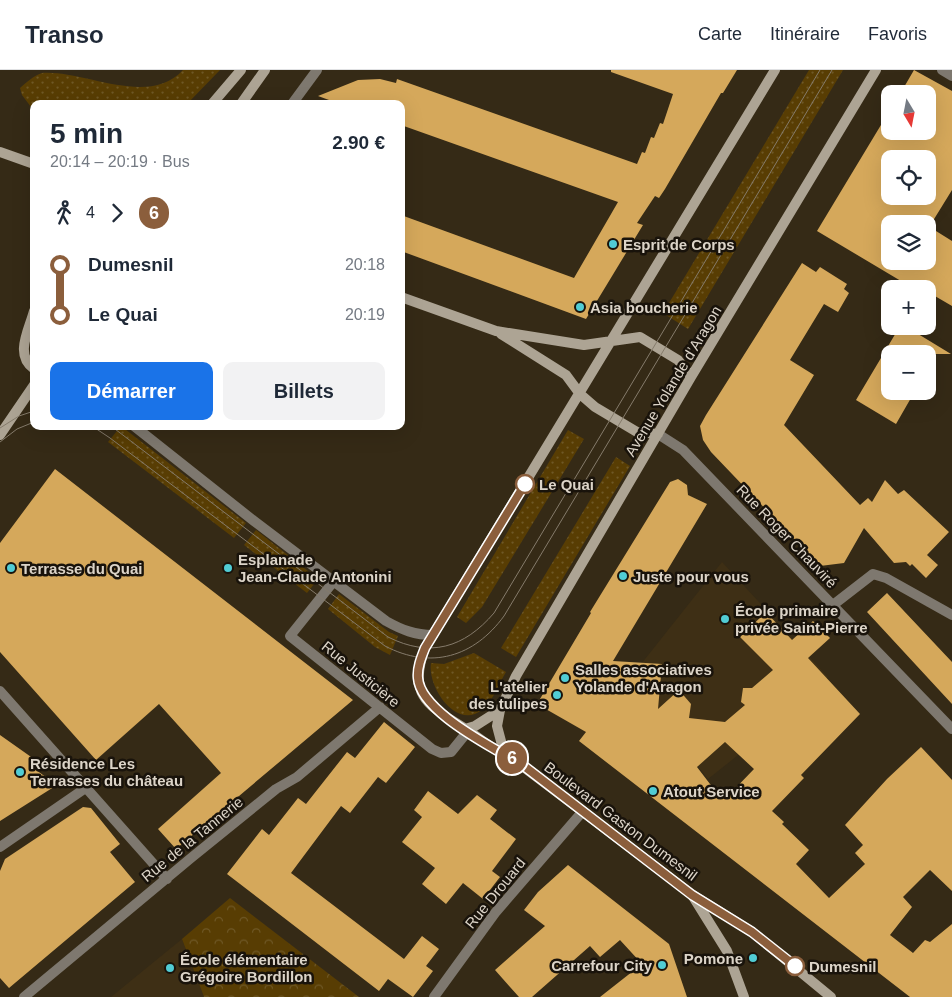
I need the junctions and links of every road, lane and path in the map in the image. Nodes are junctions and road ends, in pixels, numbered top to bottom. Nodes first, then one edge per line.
1 (241, 70) edge
2 (265, 70) edge
3 (317, 70) edge
4 (775, 70) edge
5 (876, 70) edge
6 (942, 70) edge
7 (952, 76) edge
8 (215, 100) edge
9 (244, 100) edge
10 (295, 100) edge
11 (0, 152) edge
12 (30, 163) edge
13 (405, 297) edge
14 (30, 326) edge
15 (496, 331) junction
16 (611, 342) junction
17 (30, 366) edge
18 (691, 377) junction
19 (30, 391) edge
20 (580, 394) junction
21 (139, 430) edge
22 (658, 434) junction
23 (0, 435) edge
24 (334, 581) junction
25 (833, 605) junction
26 (952, 615) edge
27 (433, 635) junction
28 (0, 691) edge
29 (380, 707) junction
30 (500, 710) junction
31 (952, 729) edge
32 (467, 730) junction
33 (507, 753) junction
34 (87, 787) junction
35 (583, 811) junction
36 (0, 847) edge
37 (167, 879) junction
38 (692, 895) junction
39 (24, 997) edge
40 (434, 997) edge
41 (744, 997) edge
42 (831, 997) edge

1 - 8 main road
2 - 9 main road
3 - 10 street
4 - 16 main road
5 - 18 main road, Avenue Yolande d’Aragon
6 - 7 street
11 - 12 main road
13 - 15 main road
14 - 17 main road
15 - 16 main road
15 - 20 main road
16 - 18 main road
16 - 20 main road
18 - 22 main road, Avenue Yolande d’Aragon
19 - 23 main road
20 - 22 main road
20 - 27 main road
21 - 24 street
22 - 25 street, Rue Roger Chauviré
22 - 30 main road, Avenue Yolande d’Aragon
24 - 27 street
24 - 29 street, Rue Justicière
25 - 26 street
25 - 31 street, Rue Roger Chauviré
27 - 32 main road, Boulevard Gaston Dumesnil
28 - 34 street
29 - 32 street, Rue Justicière
29 - 37 street, Rue de la Tannerie
30 - 32 main road
30 - 33 main road, Boulevard Gaston Dumesnil
32 - 33 main road, Boulevard Gaston Dumesnil
33 - 35 main road, Boulevard Gaston Dumesnil
34 - 36 street
34 - 37 street
35 - 38 main road, Boulevard Gaston Dumesnil
35 - 40 street, Rue Drouard
37 - 39 street, Rue de la Tannerie
38 - 41 main road
38 - 42 main road

